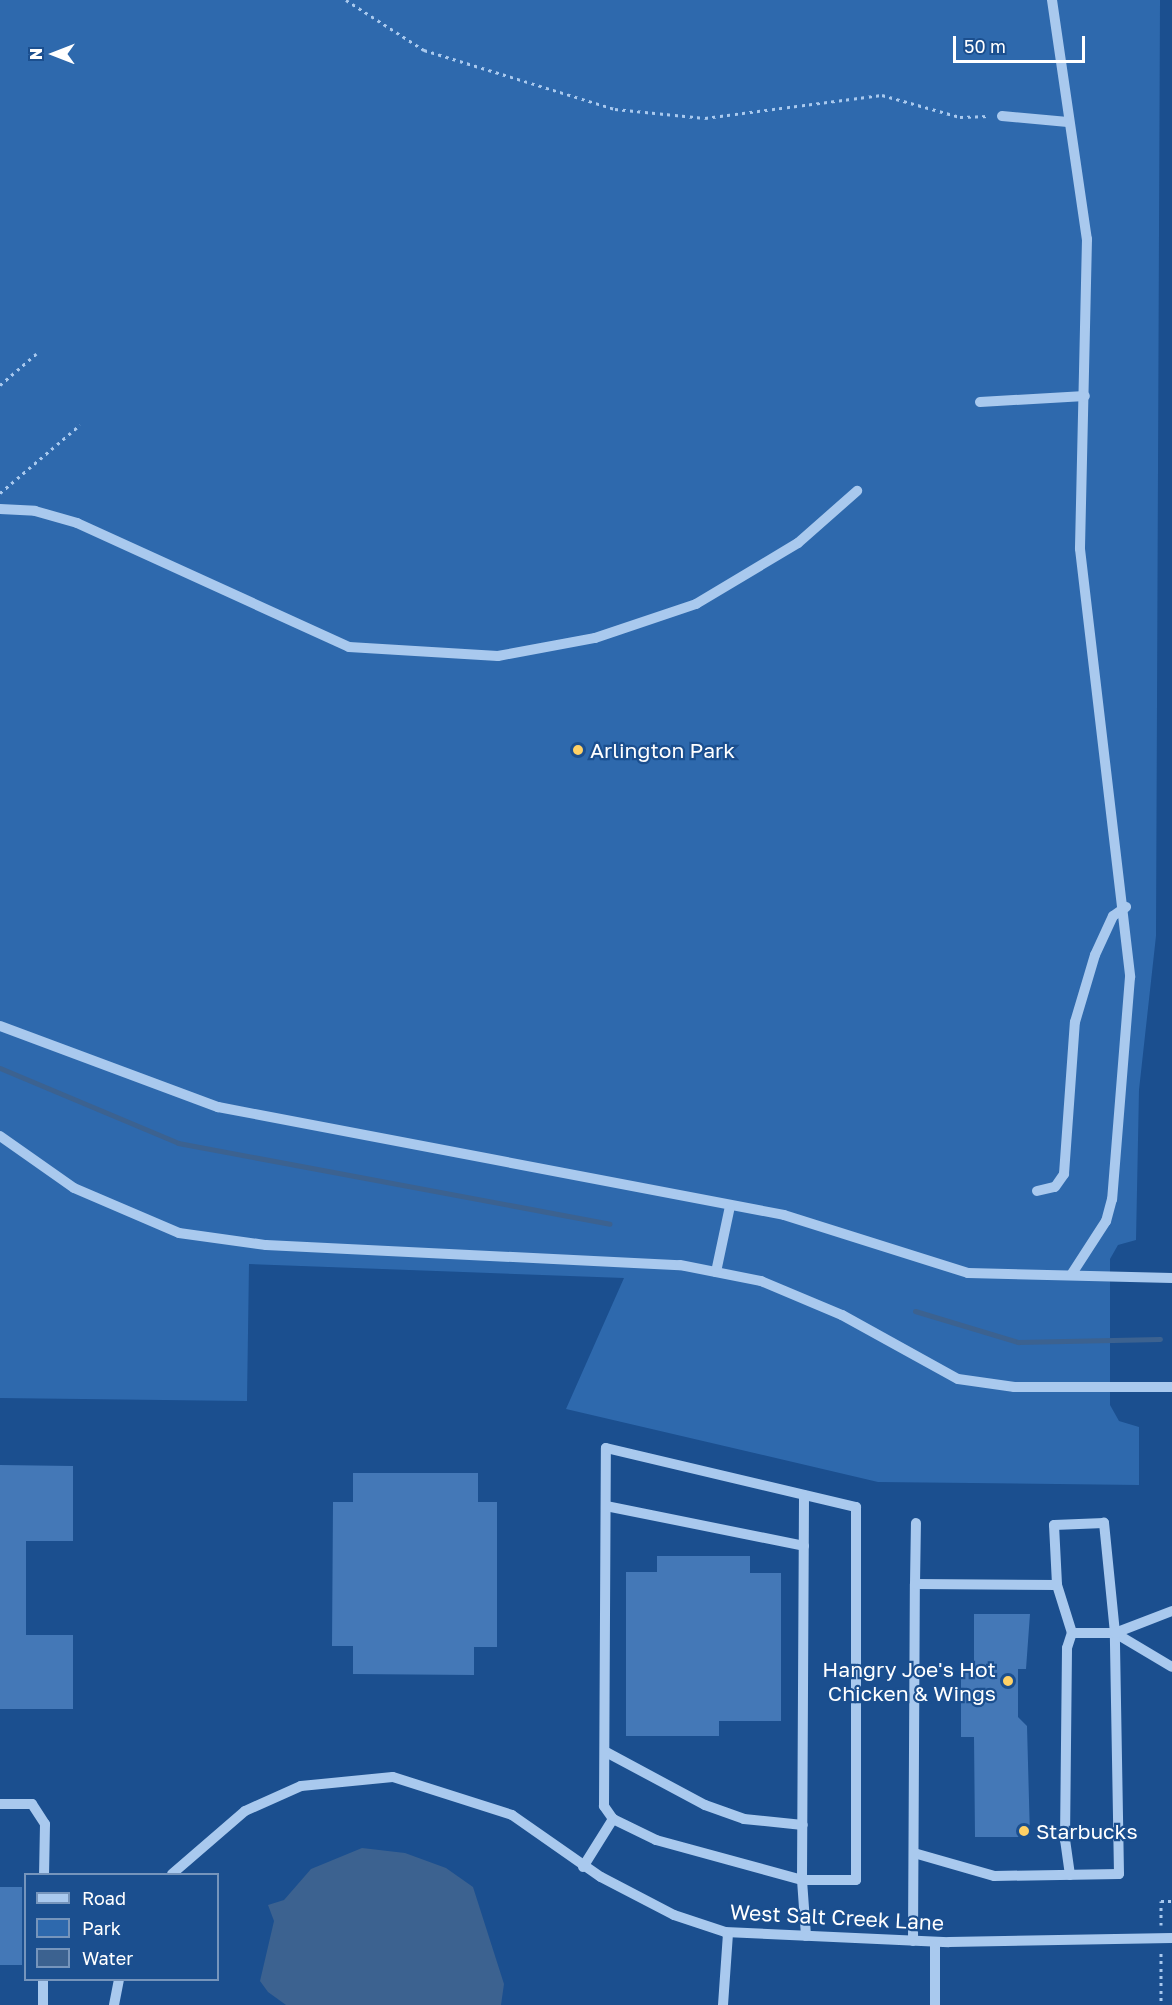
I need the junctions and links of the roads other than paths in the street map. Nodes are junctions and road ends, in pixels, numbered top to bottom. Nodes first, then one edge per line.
1 (1052, 0) edge
2 (1002, 116) road end
3 (1068, 122) junction
4 (1085, 396) junction
5 (980, 402) dead end
6 (857, 490) dead end
7 (0, 509) edge
8 (1126, 907) junction
9 (0, 1026) edge
10 (0, 1136) edge
11 (1037, 1191) dead end
12 (730, 1206) junction
13 (716, 1272) junction
14 (1071, 1275) junction
15 (1172, 1278) edge
16 (1172, 1387) edge
17 (804, 1495) junction
18 (606, 1506) junction
19 (916, 1523) dead end
20 (804, 1546) junction
21 (915, 1584) junction
22 (1057, 1585) junction
23 (1172, 1611) edge
24 (1072, 1633) junction
25 (1115, 1634) junction
26 (1172, 1667) edge
27 (606, 1752) junction
28 (0, 1804) edge
29 (613, 1820) junction
30 (802, 1825) junction
31 (914, 1853) junction
32 (584, 1867) junction
33 (44, 1873) edge
34 (174, 1873) edge
35 (1070, 1875) junction
36 (802, 1880) junction
37 (728, 1933) junction
38 (806, 1936) junction
39 (1172, 1938) edge
40 (913, 1941) junction
41 (935, 1942) junction
42 (43, 1981) edge
43 (119, 1981) edge
44 (43, 2005) edge
45 (114, 2005) edge
46 (723, 2005) edge
47 (935, 2005) edge

1 - 3 street
2 - 3 street
3 - 4 street
4 - 5 street
4 - 8 street
6 - 7 street
8 - 11 street
8 - 14 street
9 - 12 street
10 - 13 street
12 - 13 street
12 - 14 street
13 - 16 street
14 - 15 street
17 - 18 street
17 - 20 street
17 - 36 street
18 - 20 street
18 - 27 street
19 - 21 street
20 - 30 street
21 - 22 street
21 - 31 street
22 - 24 street
22 - 25 street
23 - 25 street
24 - 25 street
24 - 35 street
25 - 26 street
25 - 35 street
27 - 29 street
27 - 30 street
28 - 33 street
29 - 32 street
29 - 36 street
30 - 36 street
31 - 35 street
31 - 40 street
32 - 34 street, West Salt Creek Lane
32 - 37 street, West Salt Creek Lane
36 - 38 street
37 - 38 street, West Salt Creek Lane
37 - 46 street
38 - 40 street, West Salt Creek Lane
39 - 41 street, West Salt Creek Lane
40 - 41 street, West Salt Creek Lane
41 - 47 street
42 - 44 street
43 - 45 street

